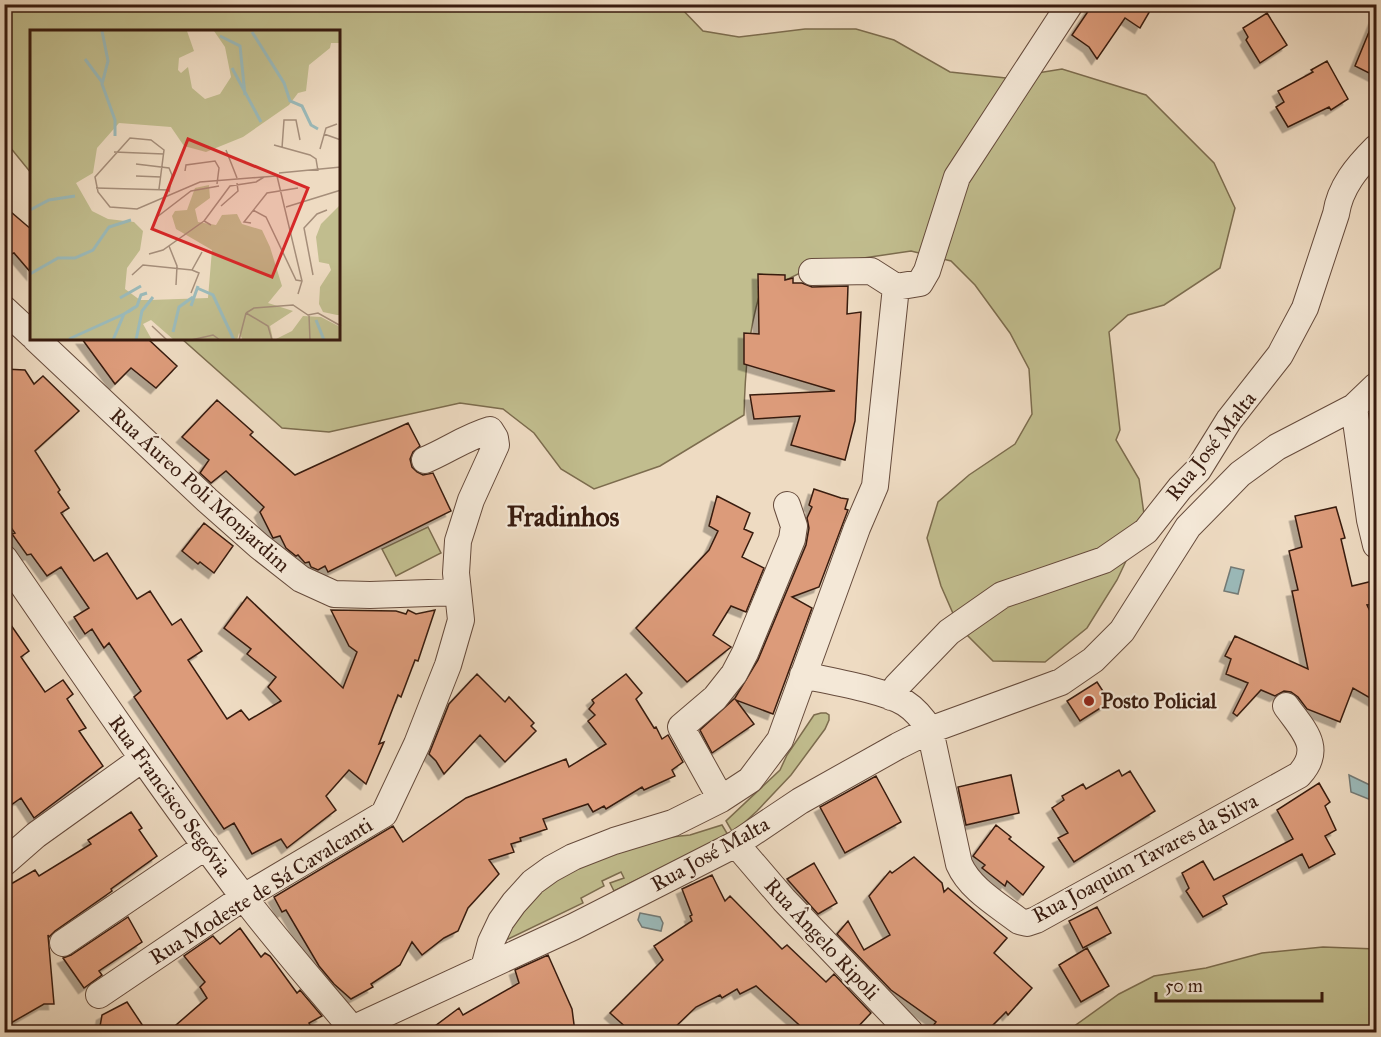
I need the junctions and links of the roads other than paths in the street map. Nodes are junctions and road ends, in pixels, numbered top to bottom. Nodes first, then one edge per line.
1 (1070, 4) edge
2 (1377, 148) edge
3 (813, 272) dead end
4 (896, 287) junction
5 (4, 309) edge
6 (30, 333) edge
7 (37, 340) edge
8 (1377, 387) edge
9 (1354, 407) junction
10 (425, 460) dead end
11 (1370, 461) edge
12 (787, 505) dead end
13 (1377, 545) edge
14 (4, 558) edge
15 (458, 592) junction
16 (803, 675) junction
17 (891, 697) junction
18 (1286, 706) dead end
19 (930, 730) junction
20 (142, 759) junction
21 (721, 800) junction
22 (736, 844) junction
23 (206, 846) junction
24 (4, 863) edge
25 (244, 897) junction
26 (63, 943) dead end
27 (484, 968) junction
28 (458, 979) junction
29 (99, 995) dead end
30 (355, 1029) edge
31 (390, 1032) edge
32 (910, 1032) edge

1 - 4 street
2 - 17 street, Rua José Malta
3 - 4 street
4 - 16 street, Rua José Malta
5 - 6 street
7 - 15 street, Rua Áureo Poli Monjardim
8 - 9 street, Rua José Malta
9 - 11 street
9 - 19 street, Rua José Malta
10 - 15 street, Rua Modeste de Sá Cavalcanti
11 - 13 street
12 - 21 street
14 - 20 street, Rua Francisco Segóvia
15 - 25 street, Rua Modeste de Sá Cavalcanti
16 - 17 street
16 - 21 street, Rua José Malta
17 - 19 street
18 - 19 street, Rua Joaquim Tavares da Silva
19 - 22 street, Rua José Malta
20 - 23 street, Rua Francisco Segóvia
20 - 24 street
21 - 27 street, Rua José Malta
22 - 27 street, Rua José Malta
22 - 32 street, Rua Ângelo Ripoli
23 - 25 street, Rua Francisco Segóvia
23 - 26 street
25 - 29 street, Rua Modeste de Sá Cavalcanti
25 - 30 street, Rua Francisco Segóvia
27 - 28 street, Rua José Malta
28 - 30 street, Rua José Malta
28 - 31 street, Rua José Malta

